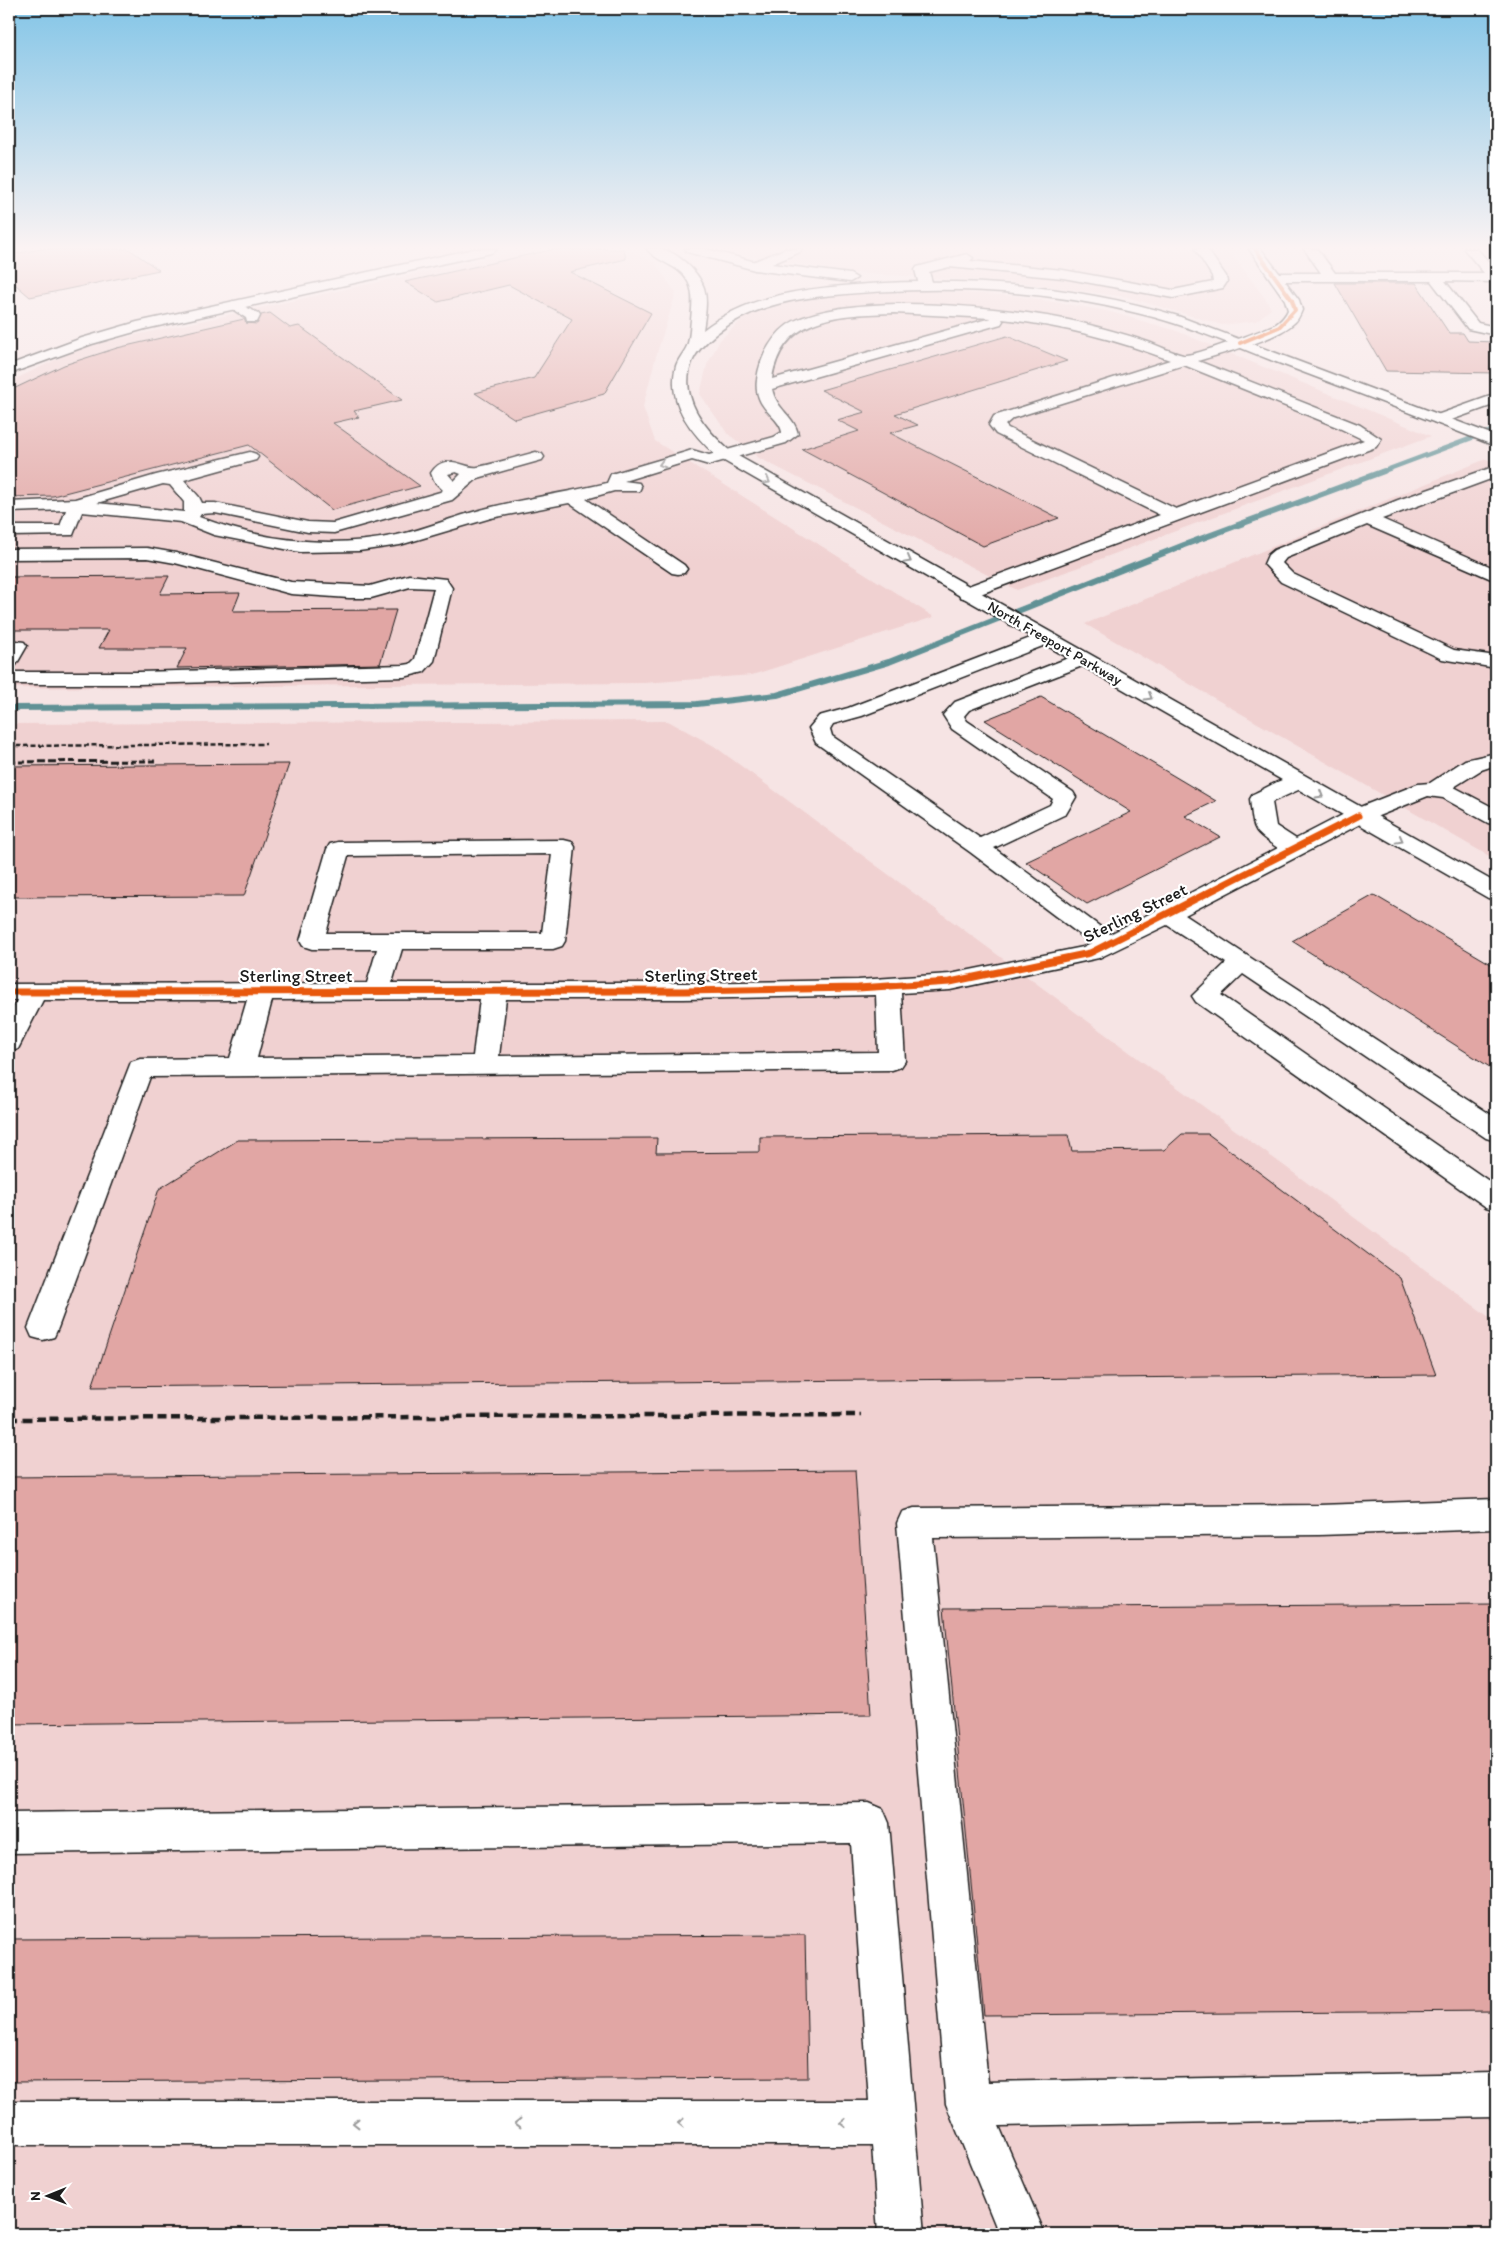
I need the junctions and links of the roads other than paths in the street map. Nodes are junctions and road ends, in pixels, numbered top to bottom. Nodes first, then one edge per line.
1 (51, 354) edge
2 (690, 354) edge
3 (771, 354) edge
4 (879, 354) edge
5 (1163, 354) edge
6 (1206, 354) edge
7 (1268, 354) edge
8 (1183, 361) junction
9 (9, 370) edge
10 (764, 386) junction
11 (1496, 400) edge
12 (1440, 419) junction
13 (1496, 441) edge
14 (250, 457) dead end
15 (536, 457) dead end
16 (717, 457) junction
17 (1493, 475) edge
18 (170, 478) junction
19 (614, 486) junction
20 (450, 493) junction
21 (572, 497) junction
22 (76, 504) junction
23 (9, 507) edge
24 (191, 514) junction
25 (1175, 516) junction
26 (474, 518) junction
27 (1367, 519) junction
28 (9, 531) edge
29 (147, 553) junction
30 (9, 554) edge
31 (678, 569) dead end
32 (1496, 576) edge
33 (971, 595) junction
34 (1046, 638) junction
35 (9, 646) edge
36 (1083, 659) junction
37 (9, 661) edge
38 (1496, 662) edge
39 (9, 678) edge
40 (1496, 758) edge
41 (1298, 782) junction
42 (1435, 789) junction
43 (1358, 816) junction
44 (1496, 818) edge
45 (978, 847) junction
46 (1295, 849) junction
47 (1496, 893) edge
48 (1168, 915) junction
49 (392, 941) junction
50 (1108, 944) junction
51 (1242, 962) junction
52 (888, 986) junction
53 (262, 991) junction
54 (377, 991) junction
55 (494, 991) junction
56 (9, 992) edge
57 (34, 992) junction
58 (9, 1044) edge
59 (485, 1065) junction
60 (241, 1067) junction
61 (1496, 1131) edge
62 (1496, 1200) edge
63 (43, 1328) dead end
64 (1496, 1514) edge
65 (9, 1833) edge
66 (1496, 2095) edge
67 (968, 2104) junction
68 (9, 2123) edge
69 (892, 2123) junction
70 (901, 2234) edge
71 (1022, 2234) edge

1 - 9 main road
2 - 16 main road, North Freeport Parkway
3 - 10 main road
4 - 10 main road
5 - 8 main road
6 - 8 main road
7 - 12 main road
8 - 25 main road
8 - 25 main road
10 - 16 main road
11 - 12 main road
12 - 13 main road
14 - 18 main road
15 - 20 main road
16 -> 19 main road
16 - 19 main road
16 -> 33 main road, North Freeport Parkway
17 - 27 main road
18 - 22 main road
18 - 24 main road
19 - 21 main road
20 - 24 main road
20 - 26 main road
21 - 26 main road
21 - 31 main road
22 - 23 main road
22 - 24 main road
22 - 28 main road
24 - 26 main road
24 - 29 main road
25 - 33 main road
27 - 32 main road
27 - 38 main road
29 - 30 main road
29 - 39 main road
33 - 34 main road, North Freeport Parkway
34 - 36 main road, North Freeport Parkway
34 - 45 main road
35 - 37 main road
36 -> 41 main road, North Freeport Parkway
36 - 45 main road
40 - 42 main road
41 -> 43 main road, North Freeport Parkway
41 - 46 main road
42 - 43 main road, Sterling Street
42 - 44 main road
43 - 46 main road, Sterling Street
43 -> 47 main road, North Freeport Parkway
45 - 50 main road
46 - 48 main road, Sterling Street
48 - 50 main road, Sterling Street
48 - 51 main road
49 - 49 main road
49 - 54 main road
50 - 52 main road, Sterling Street
51 - 61 main road
51 - 62 main road
52 - 55 main road, Sterling Street
52 - 59 main road
53 - 54 main road, Sterling Street
53 - 57 main road, Sterling Street
53 - 60 main road
54 - 55 main road, Sterling Street
55 - 59 main road
56 - 57 main road, Sterling Street
57 - 58 main road
59 - 60 main road
60 - 63 main road
64 - 67 main road
65 - 69 main road
66 - 67 main road
67 - 71 main road
69 -> 68 main road
69 - 70 main road

